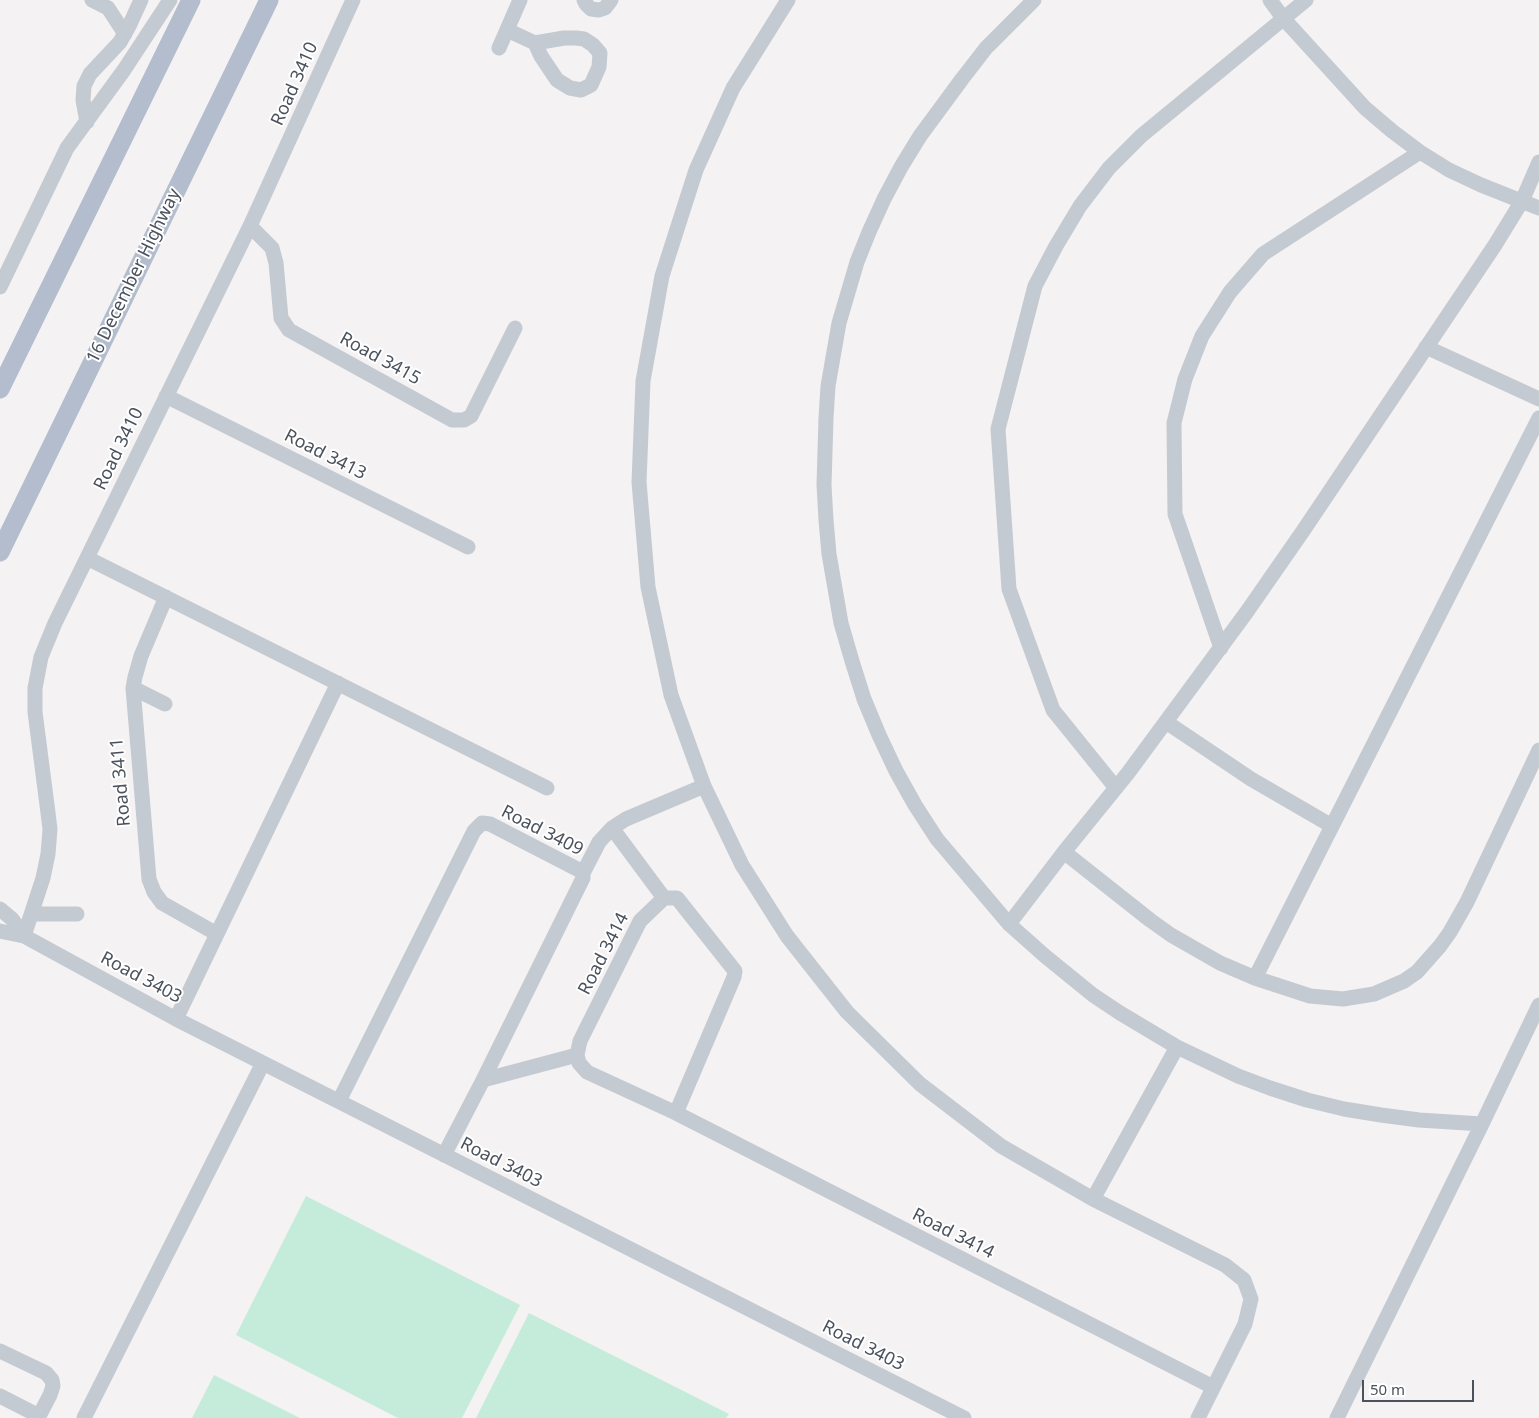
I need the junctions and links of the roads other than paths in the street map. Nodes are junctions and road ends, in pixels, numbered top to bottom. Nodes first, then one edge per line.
1 (92, 0) edge
2 (140, 0) edge
3 (170, 0) edge
4 (191, 0) edge
5 (269, 0) edge
6 (354, 0) edge
7 (520, 0) edge
8 (584, 0) edge
9 (611, 0) edge
10 (788, 0) edge
11 (1034, 0) edge
12 (1270, 0) edge
13 (1306, 0) edge
14 (1283, 18) junction
15 (507, 30) junction
16 (125, 34) junction
17 (535, 43) dead end
18 (499, 48) dead end
19 (87, 122) junction
20 (1420, 152) junction
21 (1539, 162) edge
22 (1522, 201) junction
23 (1539, 208) edge
24 (250, 226) junction
25 (0, 287) edge
26 (515, 328) dead end
27 (1426, 347) junction
28 (0, 390) edge
29 (166, 396) junction
30 (1539, 399) edge
31 (1539, 418) edge
32 (468, 547) dead end
33 (0, 552) edge
34 (87, 558) junction
35 (166, 597) junction
36 (1221, 648) junction
37 (338, 683) junction
38 (134, 688) junction
39 (165, 704) dead end
40 (1166, 722) junction
41 (1539, 750) edge
42 (704, 786) junction
43 (547, 788) dead end
44 (1116, 788) junction
45 (1332, 826) junction
46 (612, 828) junction
47 (1064, 852) junction
48 (583, 873) junction
49 (664, 898) junction
50 (0, 909) edge
51 (32, 914) junction
52 (76, 914) dead end
53 (1009, 924) junction
54 (0, 931) edge
55 (217, 934) junction
56 (24, 936) junction
57 (1255, 978) junction
58 (1539, 1005) edge
59 (176, 1018) junction
60 (1177, 1047) junction
61 (577, 1055) junction
62 (263, 1063) junction
63 (483, 1080) junction
64 (339, 1102) junction
65 (676, 1113) junction
66 (1482, 1124) junction
67 (444, 1155) junction
68 (1093, 1199) junction
69 (0, 1351) edge
70 (1213, 1388) junction
71 (0, 1396) edge
72 (39, 1417) edge
73 (84, 1418) edge
74 (964, 1418) edge
75 (1198, 1418) edge
76 (1337, 1418) edge

1 - 16 street
2 - 16 street
3 - 19 street
4 - 28 main road
5 - 33 main road, 16 December Highway
6 - 24 street, Road 3410
7 - 15 street
8 - 9 street
10 - 42 street
11 - 53 street
12 - 14 street
13 - 14 street
14 - 20 street
14 - 44 street
15 - 17 street
15 - 18 street
16 - 19 street
19 - 25 street
20 - 22 street
20 - 36 street
21 - 22 street
22 - 23 street
22 - 27 street
24 - 26 street, Road 3415
24 - 29 street, Road 3410
27 - 30 street
27 - 36 street
29 - 32 street, Road 3413
29 - 34 street, Road 3410
31 - 45 street
34 - 35 street
34 - 51 street, Road 3410
35 - 37 street
35 - 38 street, Road 3411
36 - 40 street
37 - 43 street
37 - 55 street
38 - 39 street
38 - 55 street, Road 3411
40 - 44 street
40 - 45 street
41 - 57 street
42 - 46 street
42 - 68 street
44 - 47 street
45 - 57 street
46 - 48 street
46 - 49 street
47 - 53 street
47 - 57 street
48 - 63 street, Road 3409
48 - 64 street, Road 3409
49 - 61 street, Road 3414
49 - 65 street
50 - 56 street, Road 3403
51 - 52 street
51 - 56 street, Road 3410
53 - 60 street
54 - 56 street, Road 3403
55 - 59 street
56 - 59 street, Road 3403
58 - 66 street
59 - 62 street, Road 3403
60 - 66 street
60 - 68 street
61 - 63 street
61 - 65 street, Road 3414
62 - 64 street, Road 3403
62 - 73 street
63 - 67 street, Road 3409
64 - 67 street, Road 3403
65 - 70 street, Road 3414
66 - 76 street
67 - 74 street, Road 3403
68 - 70 street
69 - 72 street
70 - 75 street
71 - 72 street

